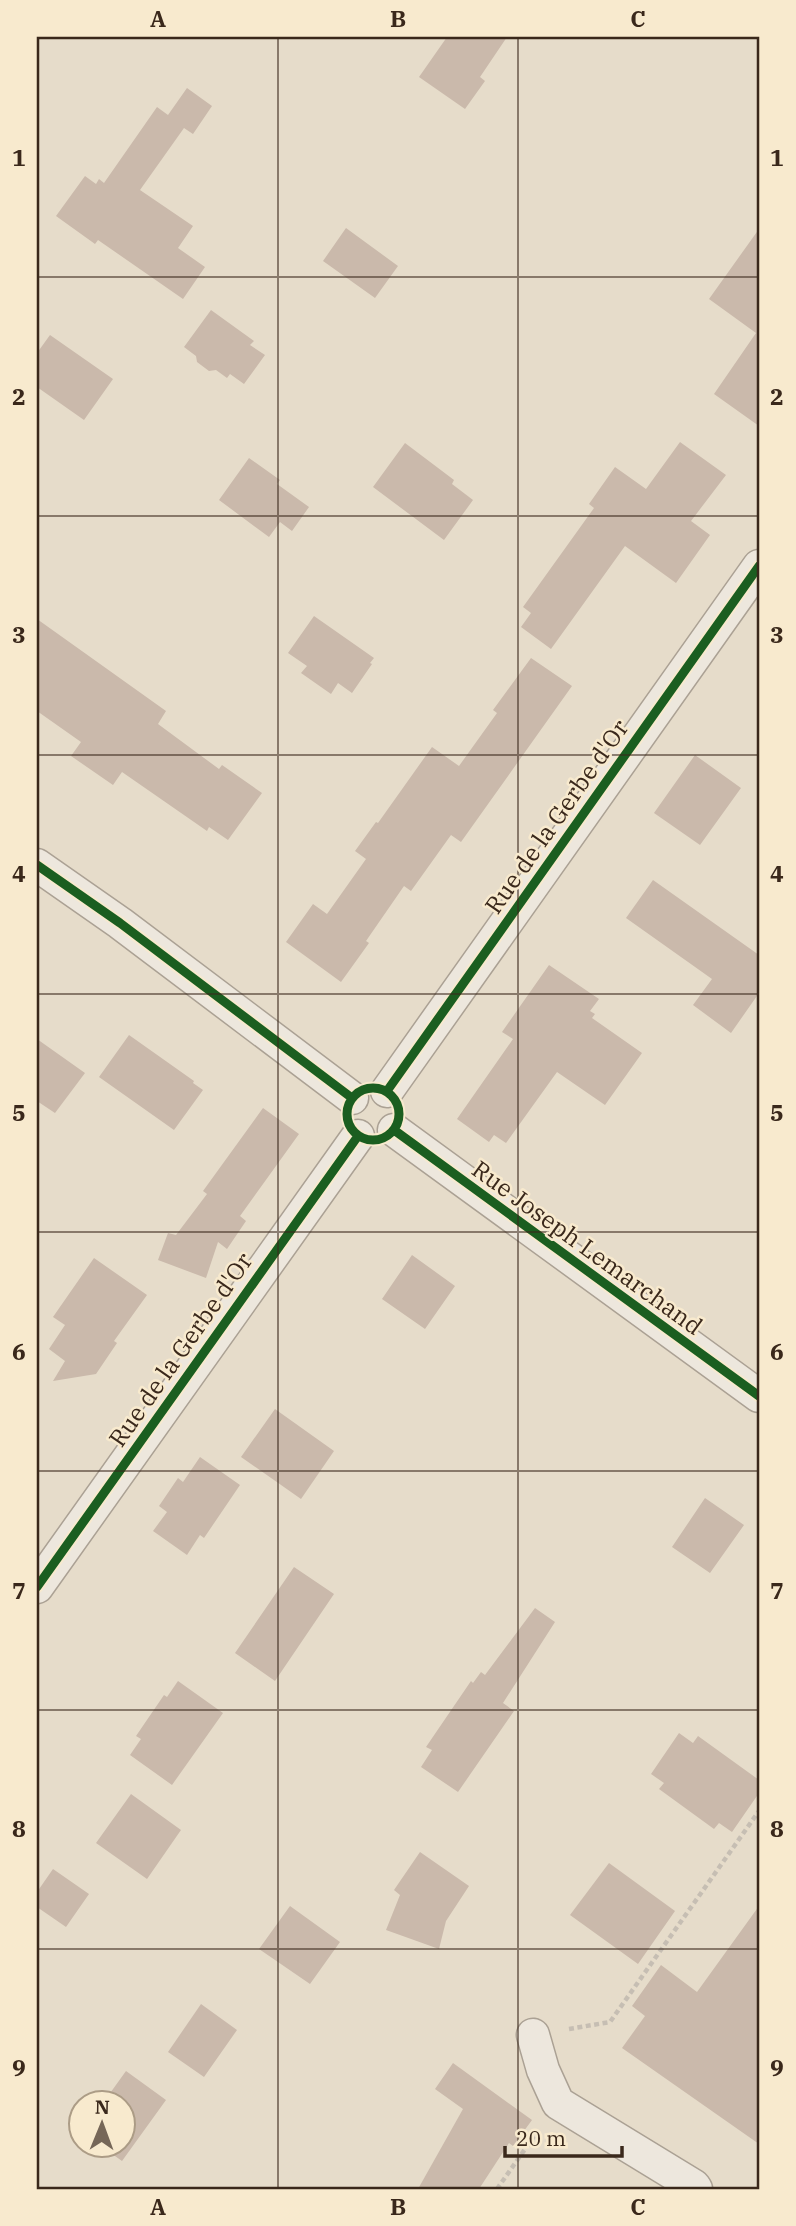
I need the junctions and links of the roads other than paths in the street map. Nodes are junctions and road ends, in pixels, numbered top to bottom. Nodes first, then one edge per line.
1 (759, 566) edge
2 (37, 865) edge
3 (387, 1091) junction
4 (352, 1098) junction
5 (394, 1130) junction
6 (358, 1136) junction
7 (759, 1396) edge
8 (37, 1587) edge
9 (533, 2035) road end
10 (696, 2189) edge

1 - 3 street, Rue de la Gerbe d'Or
2 - 4 street
3 - 4 street
3 - 5 street
4 - 6 street
5 - 6 street
5 - 7 street, Rue Joseph Lemarchand
6 - 8 street, Rue de la Gerbe d'Or
9 - 10 street

